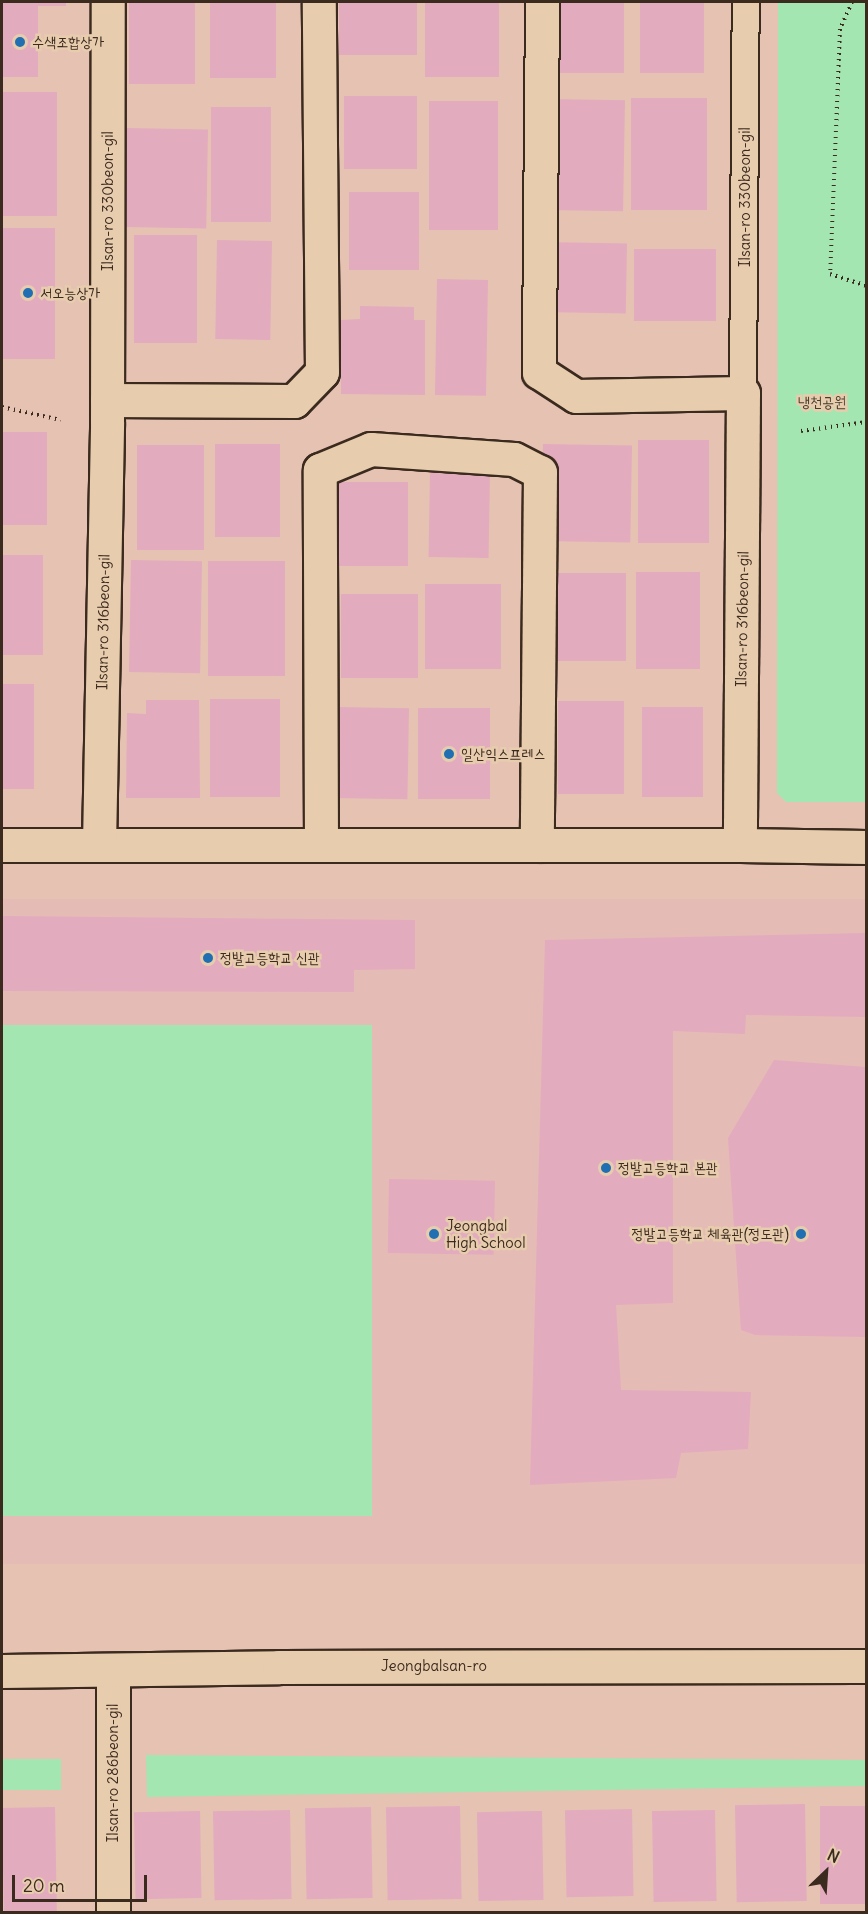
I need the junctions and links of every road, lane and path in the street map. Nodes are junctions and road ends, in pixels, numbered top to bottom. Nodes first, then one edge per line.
1 (108, 2) edge
2 (319, 2) edge
3 (542, 2) edge
4 (746, 2) edge
5 (852, 2) edge
6 (867, 286) edge
7 (743, 393) junction
8 (107, 400) junction
9 (2, 406) edge
10 (61, 420) dead end
11 (867, 422) edge
12 (801, 431) dead end
13 (2, 844) edge
14 (99, 844) junction
15 (321, 844) junction
16 (537, 844) junction
17 (740, 845) junction
18 (867, 847) edge
19 (867, 1666) edge
20 (112, 1670) junction
21 (2, 1671) edge
22 (113, 1912) edge

1 - 8 street, Ilsan-ro 330beon-gil
2 - 8 street
3 - 7 street
4 - 7 lane, Ilsan-ro 330beon-gil
5 - 6 path
7 - 17 street, Ilsan-ro 316beon-gil
8 - 14 street, Ilsan-ro 316beon-gil
9 - 10 path
11 - 12 path
13 - 14 street
14 - 15 street
15 - 16 street
15 - 16 street
16 - 17 street
17 - 18 street
19 - 20 street, Jeongbalsan-ro
20 - 21 street, Jeongbalsan-ro
20 - 22 street, Ilsan-ro 286beon-gil

